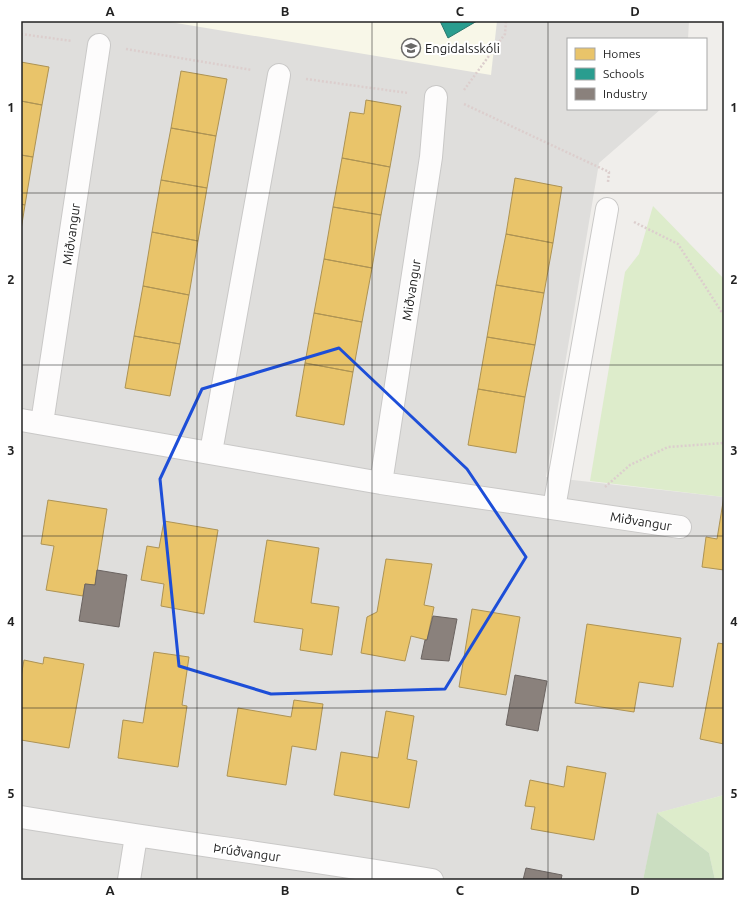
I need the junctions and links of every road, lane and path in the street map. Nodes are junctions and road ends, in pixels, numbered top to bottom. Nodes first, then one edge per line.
1 (506, 21) edge
2 (21, 34) edge
3 (99, 45) junction
4 (279, 75) junction
5 (446, 99) junction
6 (607, 209) junction
7 (724, 314) edge
8 (21, 420) edge
9 (42, 424) junction
10 (724, 443) edge
11 (211, 452) junction
12 (381, 483) junction
13 (554, 508) junction
14 (590, 513) junction
15 (680, 527) dead end
16 (21, 817) edge
17 (136, 836) junction
18 (357, 874) edge
19 (129, 880) edge
20 (432, 880) edge

1 - 5 path
2 - 3 path
3 - 4 path
3 - 9 street, Miðvangur
4 - 5 path
4 - 11 street
5 - 6 path
5 - 12 street, Miðvangur
6 - 7 path
6 - 13 street
8 - 9 street, Miðvangur
9 - 11 street, Miðvangur
10 - 14 path
11 - 12 street, Miðvangur
12 - 13 street, Miðvangur
13 - 14 street, Miðvangur
14 - 15 street, Miðvangur
16 - 17 street, Þrúðvangur
17 - 18 street, Þrúðvangur
17 - 19 street
18 - 20 street, Þrúðvangur

